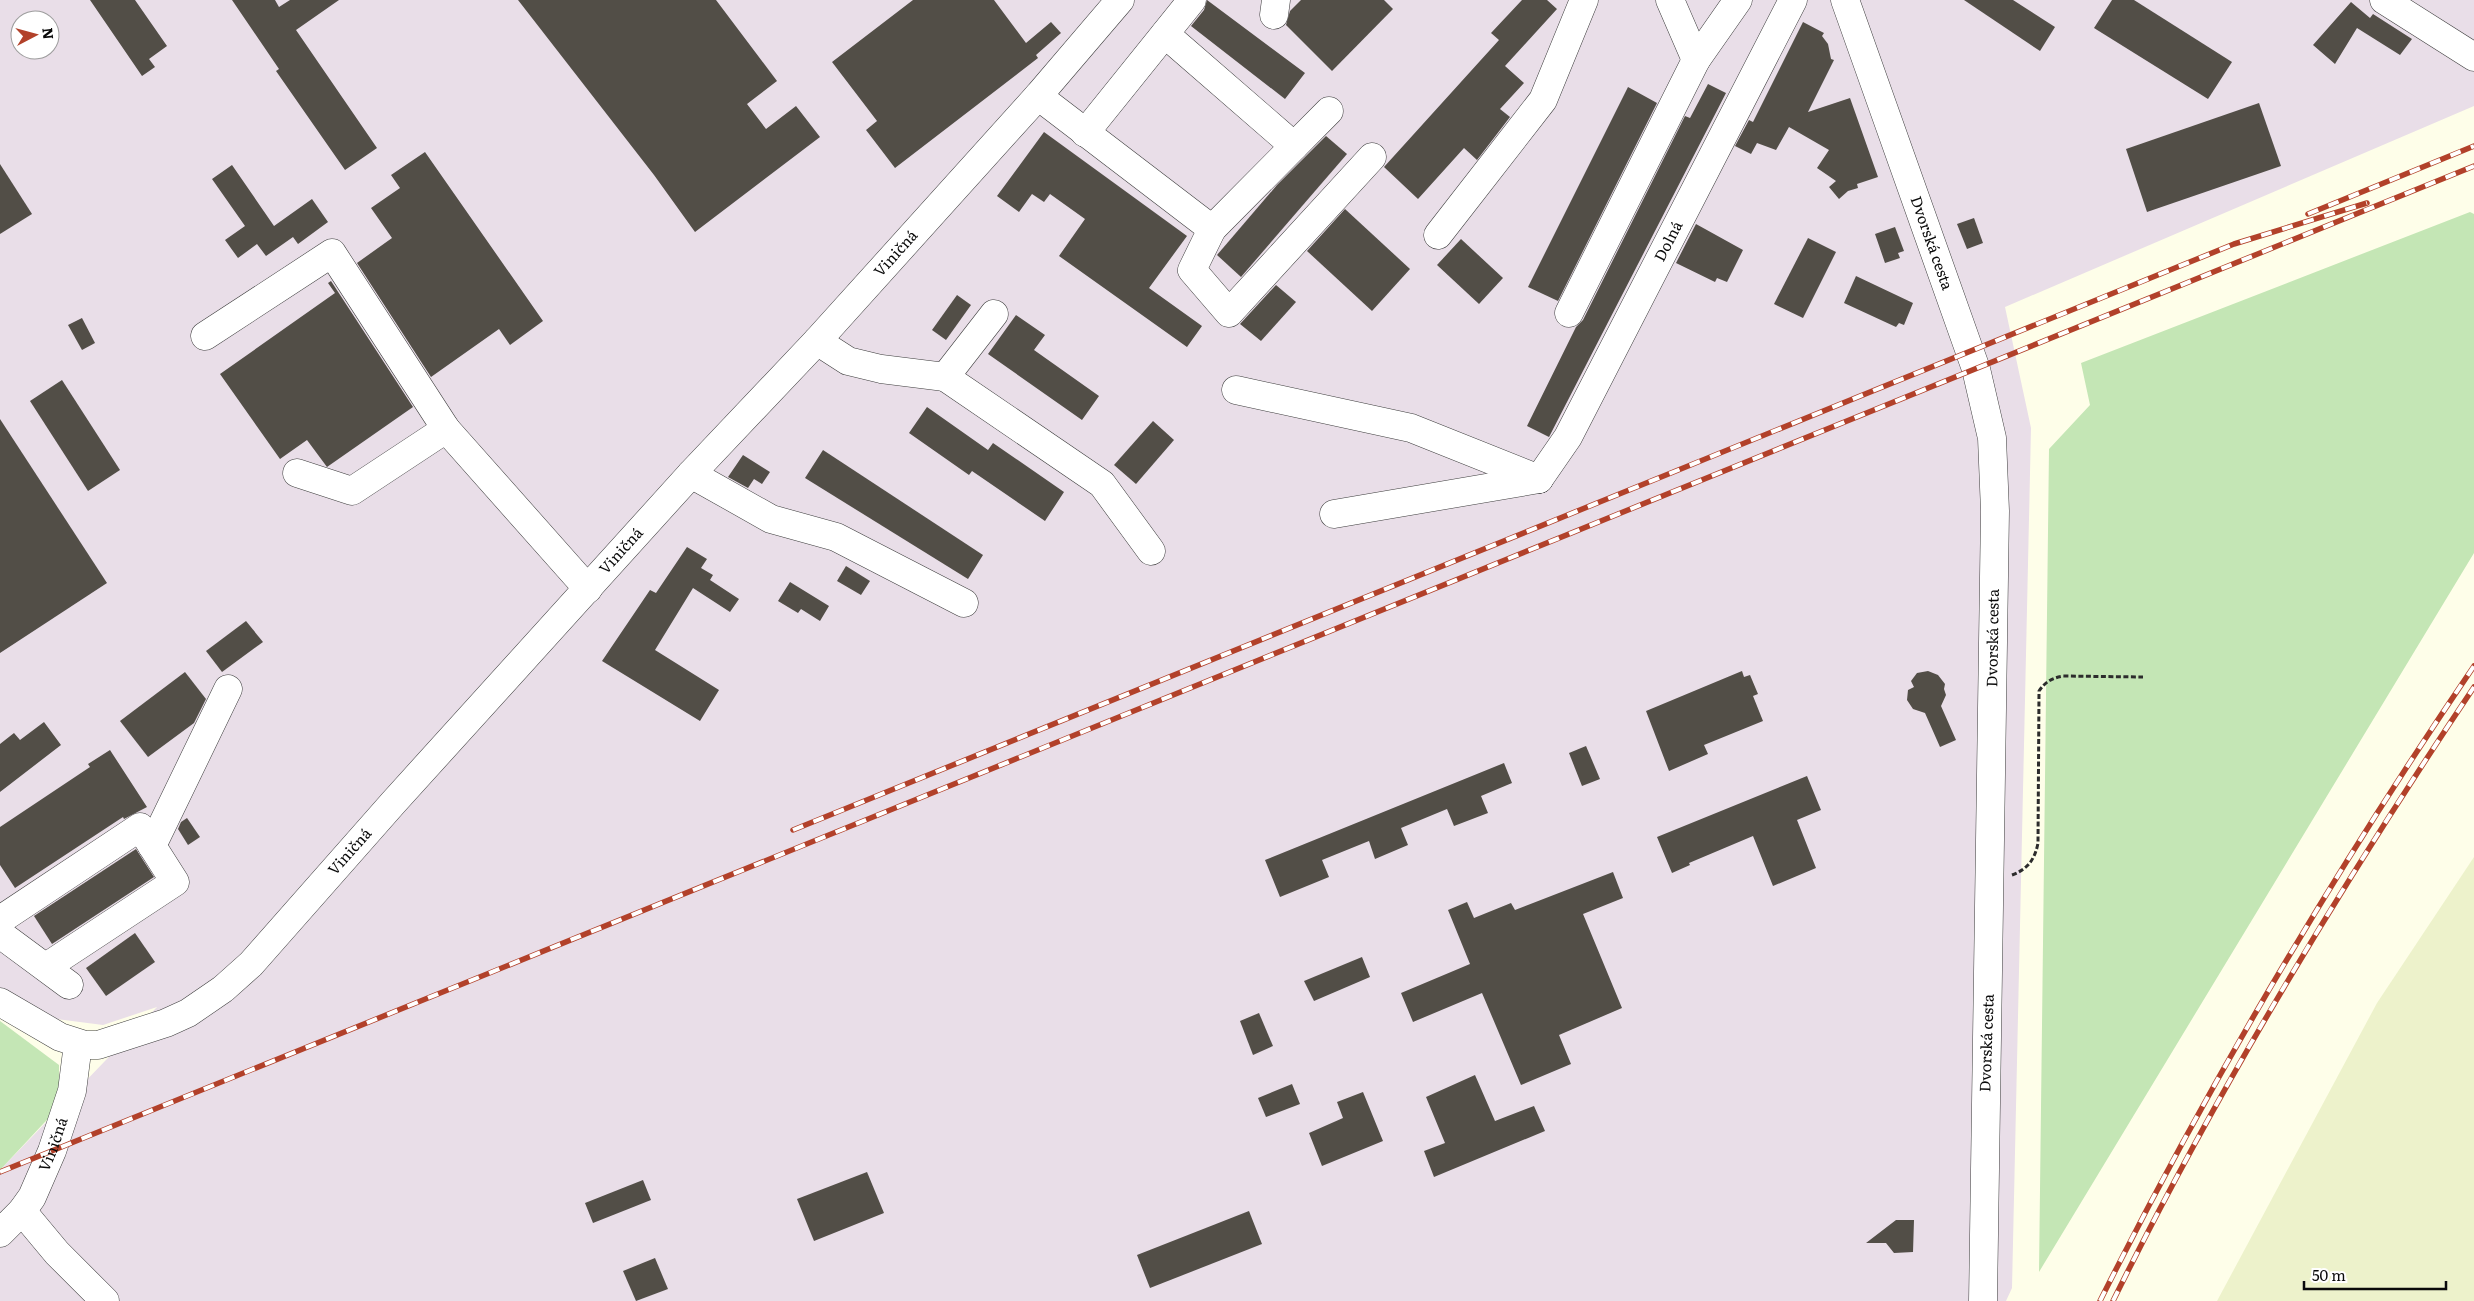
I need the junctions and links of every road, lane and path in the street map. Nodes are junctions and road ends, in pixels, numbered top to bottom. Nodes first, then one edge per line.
1 (1120, 0) edge
2 (1192, 0) edge
3 (1584, 0) edge
4 (1670, 0) edge
5 (1738, 0) edge
6 (1793, 0) edge
7 (1845, 0) edge
8 (2384, 0) edge
9 (1165, 34) junction
10 (2474, 57) edge
11 (1696, 60) junction
12 (1038, 96) junction
13 (1329, 111) dead end
14 (1084, 133) junction
15 (1294, 146) junction
16 (1372, 157) dead end
17 (1212, 229) junction
18 (1438, 235) dead end
19 (1569, 313) dead end
20 (994, 314) dead end
21 (205, 336) dead end
22 (817, 341) junction
23 (945, 377) junction
24 (1236, 390) dead end
25 (446, 429) junction
26 (297, 473) dead end
27 (692, 474) junction
28 (1539, 479) junction
29 (1334, 514) dead end
30 (1151, 551) dead end
31 (588, 589) junction
32 (964, 603) dead end
33 (2143, 677) dead end
34 (228, 689) dead end
35 (152, 846) junction
36 (1992, 876) junction
37 (0, 920) edge
38 (0, 934) edge
39 (46, 967) junction
40 (69, 986) dead end
41 (0, 1002) edge
42 (81, 1044) junction
43 (22, 1211) junction
44 (0, 1233) edge
45 (105, 1301) edge
46 (1983, 1301) edge

1 - 12 street, Viničná
2 - 9 street
3 - 18 street
4 - 11 street
5 - 11 street
6 - 28 street, Dolná
7 - 36 street, Dvorská cesta
8 - 10 street
9 - 14 street
9 - 15 street
11 - 19 street
12 - 14 street
12 - 22 street, Viničná
13 - 15 street
14 - 17 street
15 - 17 street
16 - 17 street
20 - 23 street
21 - 25 street
22 - 23 street
22 - 27 street, Viničná
23 - 30 street
24 - 28 street
25 - 26 street
25 - 31 street
27 - 31 street, Viničná
27 - 32 street
28 - 29 street
31 - 42 street, Viničná
33 - 36 path
34 - 35 street
35 - 37 street
35 - 39 street
36 - 46 street, Dvorská cesta
38 - 39 street
39 - 40 street
41 - 42 street
42 - 43 street, Viničná
43 - 44 street, Viničná
43 - 45 street

